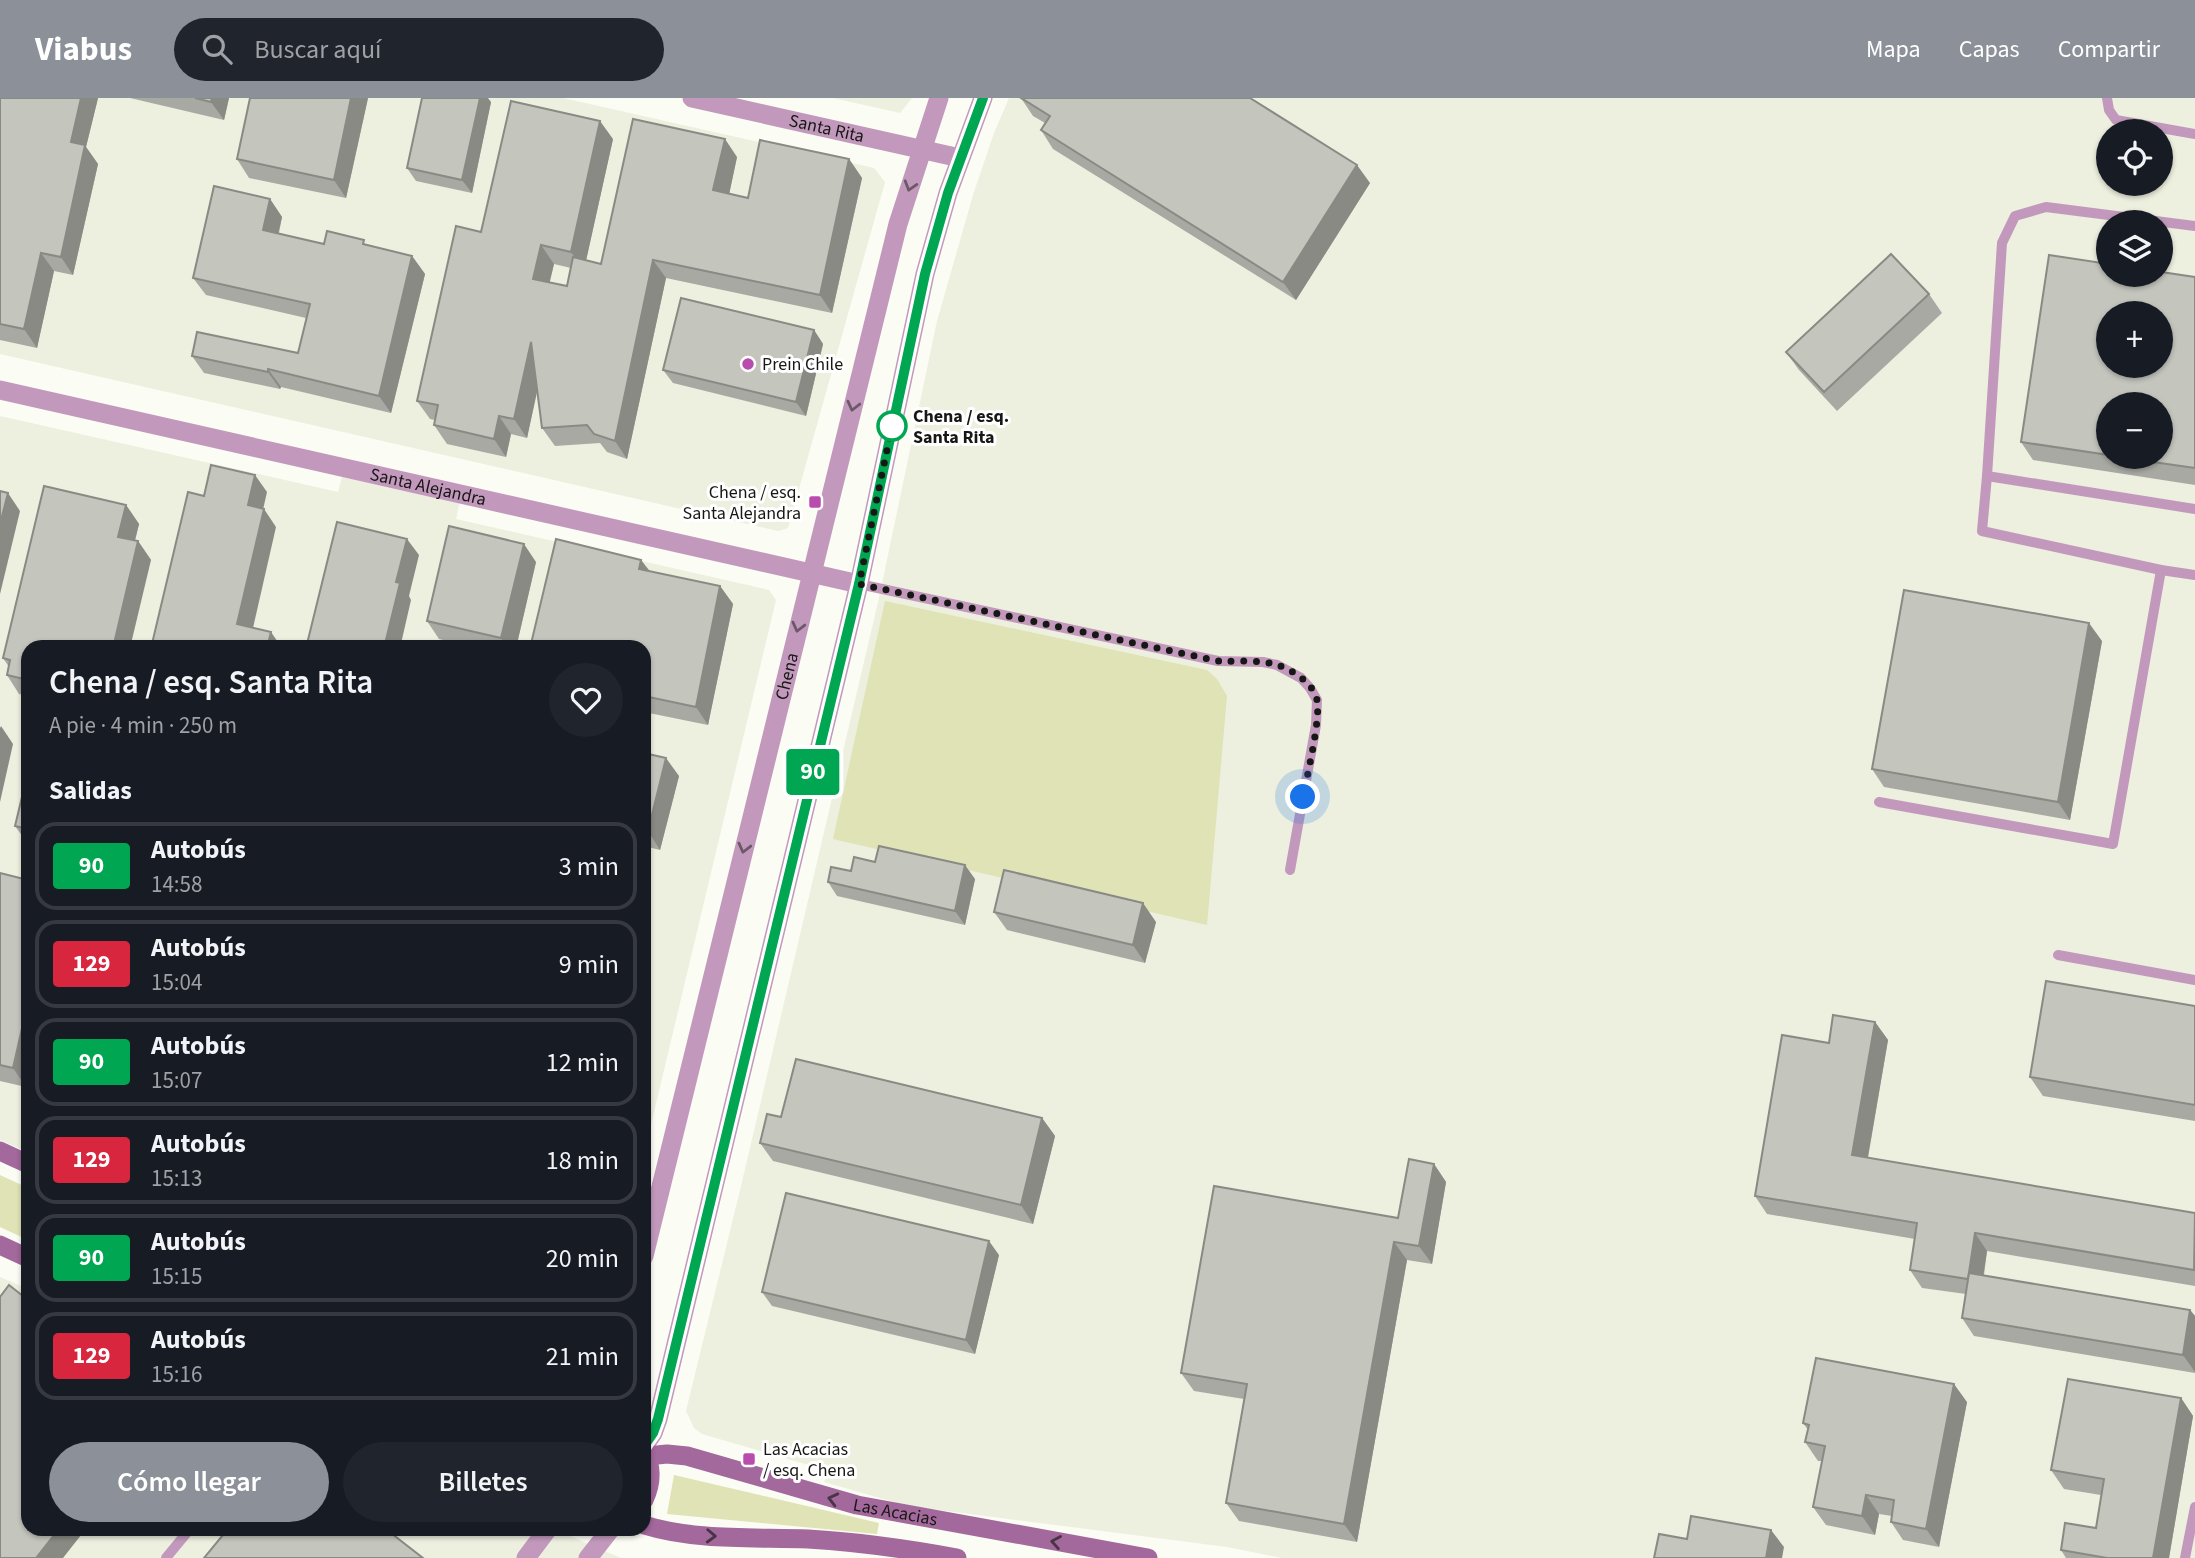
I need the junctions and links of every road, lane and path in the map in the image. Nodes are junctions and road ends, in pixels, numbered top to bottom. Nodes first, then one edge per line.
1 (692, 98) edge
2 (939, 98) edge
3 (983, 98) edge
4 (2107, 98) edge
5 (2195, 134) edge
6 (921, 149) junction
7 (960, 158) junction
8 (2195, 226) edge
9 (0, 390) edge
10 (1987, 476) junction
11 (2195, 509) edge
12 (2161, 570) junction
13 (811, 574) junction
14 (2195, 575) edge
15 (859, 584) junction
16 (1879, 802) dead end
17 (1290, 870) dead end
18 (2058, 955) dead end
19 (2195, 981) edge
20 (0, 1151) edge
21 (21, 1161) edge
22 (651, 1227) edge
23 (0, 1245) edge
24 (21, 1255) edge
25 (651, 1438) edge
26 (651, 1452) edge
27 (2195, 1507) edge
28 (651, 1526) edge
29 (184, 1536) edge
30 (542, 1536) edge
31 (605, 1536) edge
32 (166, 1558) edge
33 (526, 1558) edge
34 (588, 1558) edge
35 (957, 1558) edge
36 (1148, 1558) edge
37 (2185, 1558) edge

1 - 6 street, Santa Rita
2 - 6 street, Chena
3 - 7 street
4 - 5 lane
6 - 7 street, Santa Rita
6 -> 13 street, Chena
7 - 15 street
8 - 10 lane
9 - 13 street, Santa Alejandra
10 - 11 lane
10 - 12 lane
12 - 14 lane
12 - 16 lane
13 - 15 street, Santa Alejandra
13 -> 22 street, Chena
15 - 17 lane
15 - 25 street
18 - 19 lane
20 - 21 main road
23 - 24 main road
36 -> 26 main road, Las Acacias
27 - 37 lane
28 -> 35 main road, Las Acacias
29 - 32 lane
30 - 33 street
31 - 34 street

